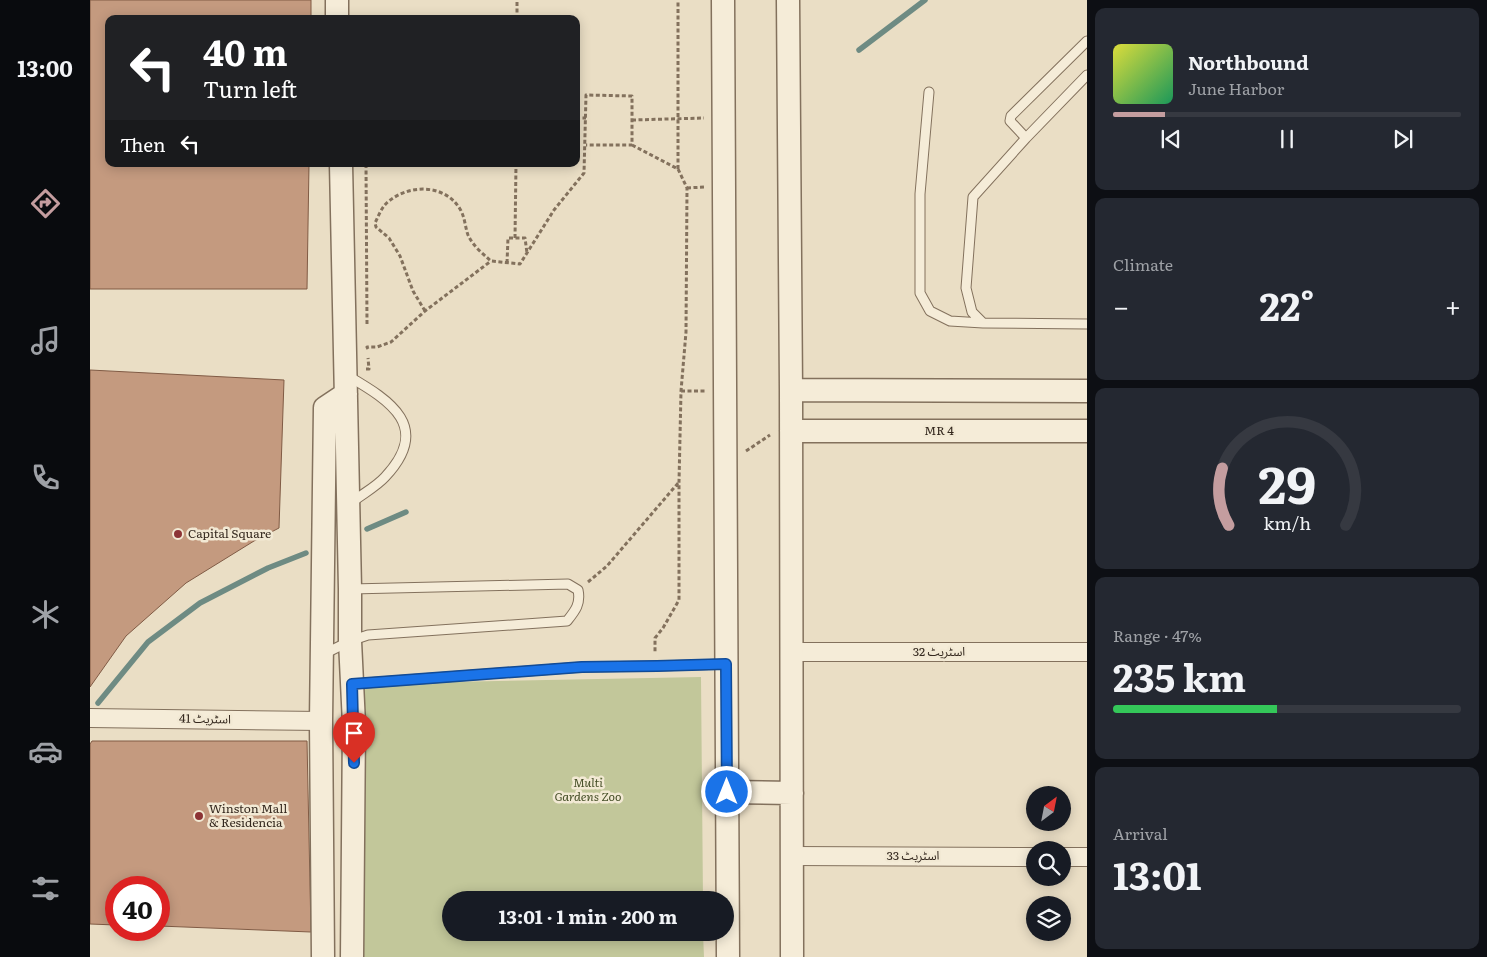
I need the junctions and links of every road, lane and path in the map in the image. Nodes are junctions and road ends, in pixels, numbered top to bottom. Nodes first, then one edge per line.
1 (337, 0) edge
2 (517, 0) edge
3 (678, 0) edge
4 (723, 0) edge
5 (788, 0) edge
6 (337, 15) edge
7 (517, 15) edge
8 (1085, 46) edge
9 (1087, 75) edge
10 (929, 92) dead end
11 (580, 118) edge
12 (586, 118) junction
13 (679, 118) junction
14 (724, 118) junction
15 (632, 120) junction
16 (1026, 138) junction
17 (586, 145) junction
18 (632, 146) junction
19 (341, 167) edge
20 (366, 167) edge
21 (516, 167) edge
22 (678, 169) junction
23 (367, 223) junction
24 (375, 223) junction
25 (515, 238) junction
26 (527, 253) junction
27 (491, 262) junction
28 (507, 263) junction
29 (424, 311) junction
30 (983, 323) junction
31 (1087, 324) edge
32 (367, 328) dead end
33 (367, 338) dead end
34 (368, 347) junction
35 (346, 379) junction
36 (791, 390) junction
37 (1087, 391) edge
38 (791, 425) junction
39 (1087, 431) edge
40 (726, 466) junction
41 (679, 482) junction
42 (348, 505) junction
43 (350, 589) junction
44 (578, 590) junction
45 (350, 641) junction
46 (791, 652) junction
47 (1087, 652) edge
48 (322, 656) junction
49 (726, 664) junction
50 (657, 666) junction
51 (352, 684) junction
52 (90, 718) edge
53 (321, 721) junction
54 (727, 792) junction
55 (792, 794) junction
56 (792, 856) junction
57 (1026, 857) edge
58 (1071, 857) edge
59 (1087, 857) edge
60 (323, 957) edge
61 (352, 957) edge
62 (728, 957) edge
63 (792, 957) edge

1 - 6 street
2 - 7 path
3 - 13 path
4 - 14 street
5 - 36 street
8 - 16 lane
9 - 16 lane
10 - 30 lane
11 - 12 path
12 - 15 path
12 - 17 path
13 - 14 path
13 - 15 path
13 - 22 path
14 - 40 street
15 - 18 path
16 - 30 lane
17 - 18 path
17 - 26 path
18 - 22 path
19 - 35 street
20 - 23 path
21 - 25 path
22 - 41 path
23 - 24 path
23 - 32 path
24 - 27 path
24 - 29 path
25 - 26 path
25 - 28 path
26 - 28 path
27 - 28 path
27 - 29 path
29 - 34 path
30 - 31 lane
33 - 34 path
34 - 35 path
35 - 42 street
35 - 42 lane
35 - 48 street
36 - 37 street
36 - 38 street
38 - 39 street, MR 4
38 - 40 path
38 - 46 street
40 - 49 street
41 - 44 path
41 - 50 path
42 - 43 street
43 - 44 lane
43 - 45 street
44 - 45 lane
45 - 48 lane
45 - 51 street
46 - 47 street, اسٹریٹ 32
46 - 55 street
48 - 53 street
49 - 50 lane
49 - 54 street
50 - 51 lane
51 - 61 street
52 - 53 street, اسٹریٹ 41
53 - 60 street
54 - 55 street
54 - 62 street
55 - 56 street
56 - 57 street, اسٹریٹ 33
56 - 63 street
58 - 59 street

